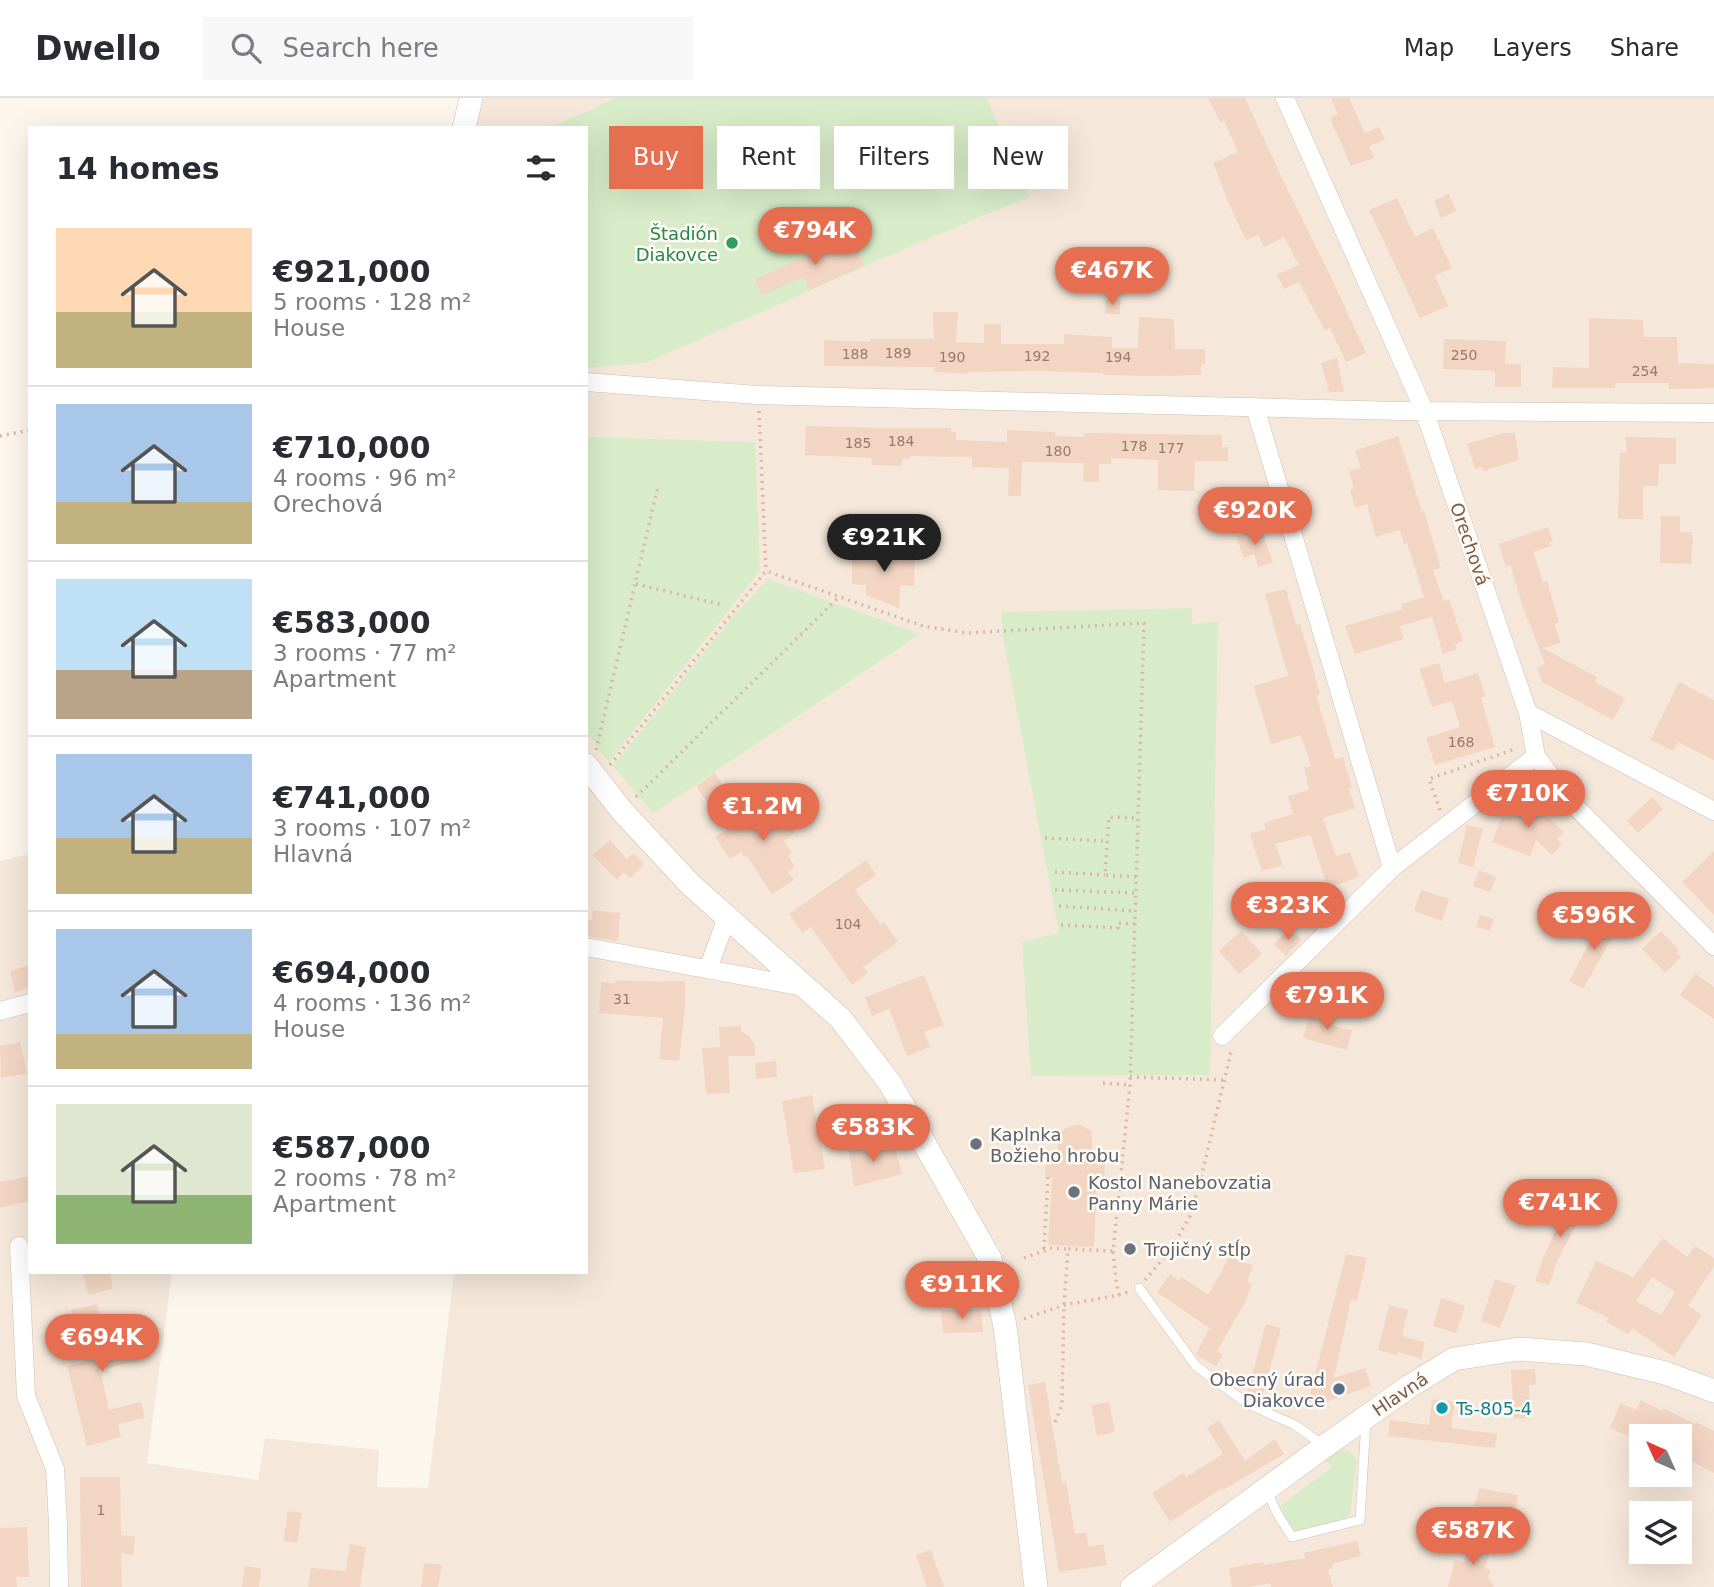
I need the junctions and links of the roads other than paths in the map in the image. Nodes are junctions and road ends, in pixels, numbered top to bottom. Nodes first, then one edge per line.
1 (471, 98) edge
2 (1285, 98) edge
3 (464, 126) edge
4 (588, 382) edge
5 (1255, 407) junction
6 (1424, 410) junction
7 (1714, 413) edge
8 (1528, 713) junction
9 (1534, 749) junction
10 (593, 765) edge
11 (1714, 811) edge
12 (1392, 868) junction
13 (727, 917) junction
14 (1714, 946) edge
15 (588, 947) edge
16 (708, 969) junction
17 (804, 987) junction
18 (28, 1004) edge
19 (0, 1011) edge
20 (1222, 1036) dead end
21 (19, 1246) dead end
22 (1139, 1288) road end
23 (1714, 1391) edge
24 (1366, 1418) junction
25 (1325, 1446) junction
26 (1266, 1489) junction
27 (59, 1587) edge
28 (1036, 1587) edge
29 (1132, 1587) edge

1 - 3 street
2 - 6 street, Orechová
4 - 5 street
5 - 6 street
5 - 12 street
6 - 7 street
6 - 8 street, Orechová
8 - 9 street, Orechová
8 - 11 street
9 - 12 street
9 - 14 street, Orechová
10 - 13 street
12 - 20 street
13 - 16 street
13 - 17 street
15 - 16 street
16 - 17 street
17 - 28 street
18 - 19 street
21 - 27 street
22 - 25 lane
23 - 24 street, Hlavná
24 - 25 street, Hlavná
24 - 26 lane
25 - 26 street, Hlavná
26 - 29 street, Hlavná

